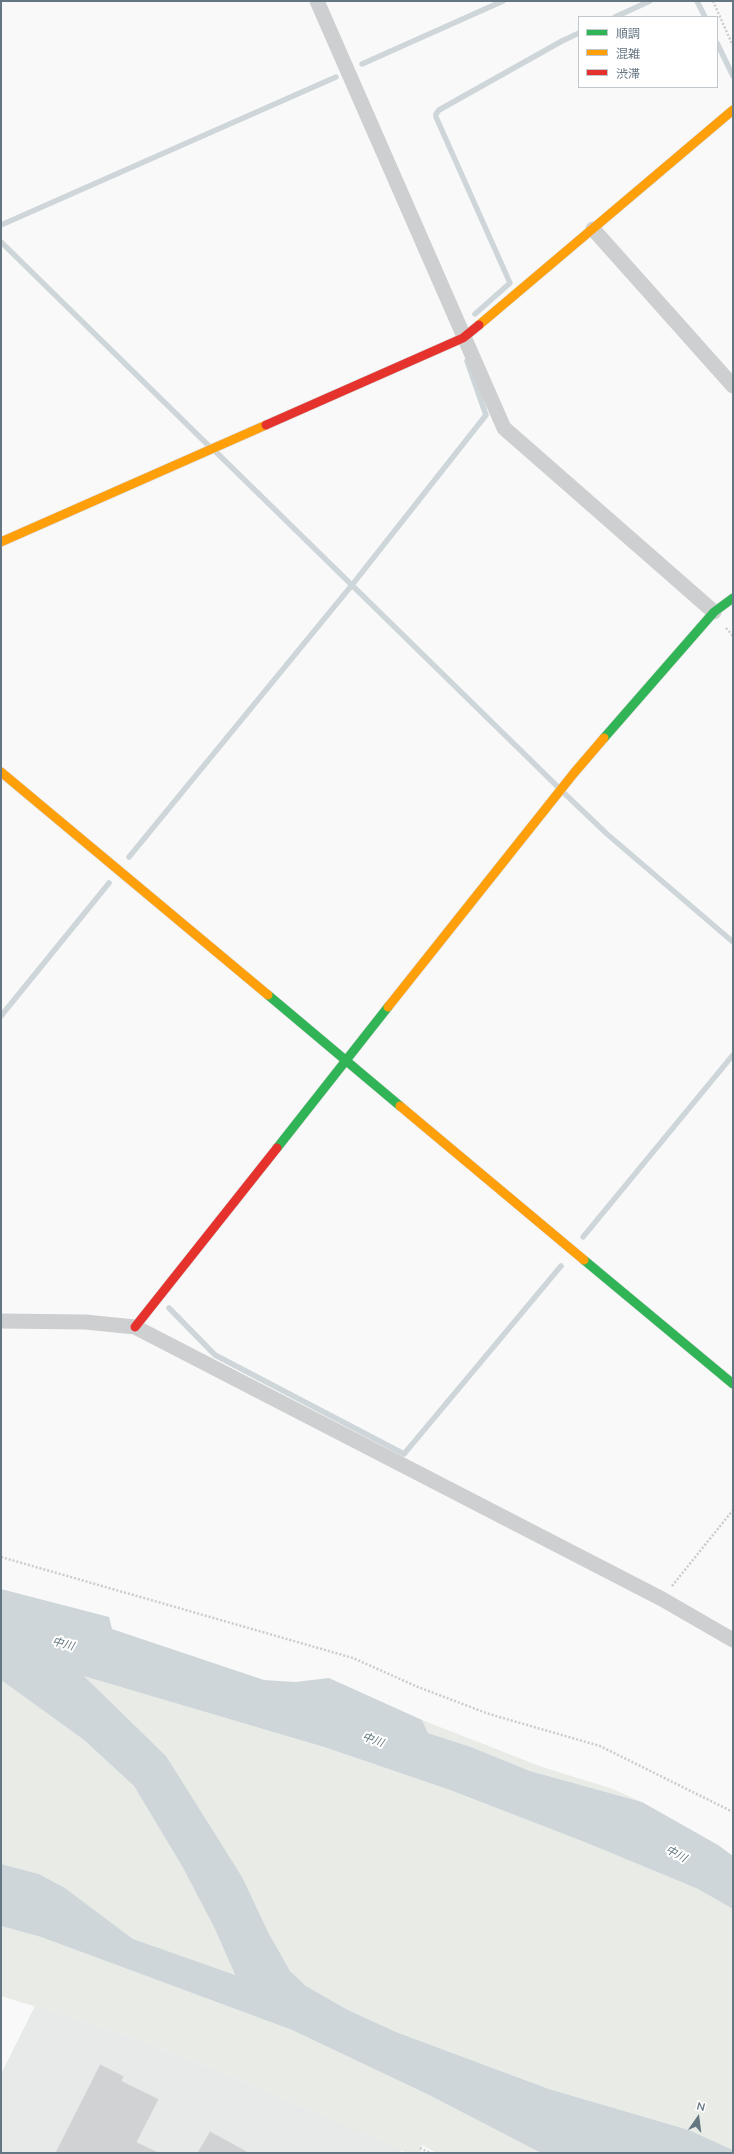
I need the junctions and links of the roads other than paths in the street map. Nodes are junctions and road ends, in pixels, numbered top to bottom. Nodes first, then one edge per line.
1 (317, 1) edge
2 (733, 110) edge
3 (593, 229) junction
4 (463, 338) junction
5 (733, 386) edge
6 (1, 542) edge
7 (733, 598) edge
8 (714, 612) junction
9 (1, 772) edge
10 (347, 1060) junction
11 (1, 1321) edge
12 (135, 1327) junction
13 (733, 1384) edge
14 (733, 1640) edge

1 - 4 street
2 - 3 street
3 - 4 street
3 - 5 street
4 - 6 street
4 - 8 street
7 - 8 street
8 - 10 street
9 - 10 street
10 - 12 street
10 - 13 street
11 - 12 street
12 - 14 street

